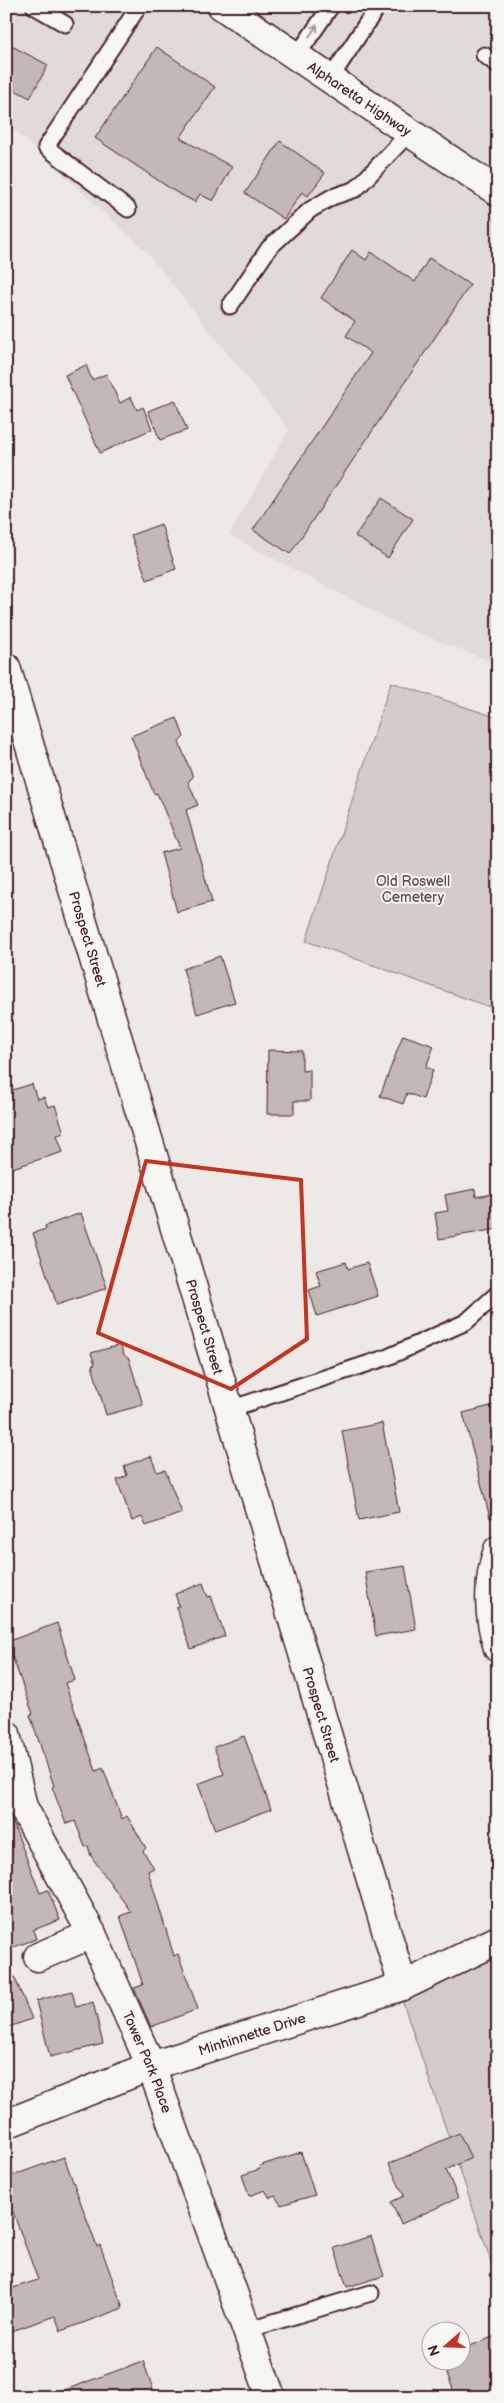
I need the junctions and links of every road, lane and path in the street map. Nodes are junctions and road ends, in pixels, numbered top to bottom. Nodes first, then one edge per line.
1 (34, 6) edge
2 (139, 6) edge
3 (222, 6) edge
4 (331, 6) edge
5 (378, 6) edge
6 (66, 24) dead end
7 (484, 55) dead end
8 (296, 56) junction
9 (498, 65) edge
10 (330, 79) junction
11 (409, 133) junction
12 (498, 192) edge
13 (128, 209) dead end
14 (230, 306) dead end
15 (6, 667) edge
16 (498, 1293) edge
17 (230, 1409) junction
18 (498, 1550) edge
19 (498, 1648) edge
20 (6, 1734) edge
21 (92, 1934) junction
22 (498, 1940) edge
23 (38, 1958) dead end
24 (403, 1986) junction
25 (151, 2066) junction
26 (6, 2124) edge
27 (371, 2293) dead end
28 (247, 2330) junction
29 (271, 2397) edge

1 - 6 lane
2 - 13 lane
3 - 8 main road, Alpharetta Highway
8 -> 4 lane
5 - 10 lane
7 - 9 lane
8 - 10 main road, Alpharetta Highway
10 - 11 main road, Alpharetta Highway
11 - 12 main road, Alpharetta Highway
11 - 14 lane
15 - 17 main road, Prospect Street
16 - 17 lane
17 - 24 main road, Prospect Street
18 - 19 main road
20 - 21 main road, Tower Park Place
21 - 23 main road
21 - 25 main road, Tower Park Place
22 - 24 main road, Minhinnette Drive
24 - 25 main road, Minhinnette Drive
25 - 26 main road, Minhinnette Drive
25 - 28 main road, Tower Park Place
27 - 28 lane
28 - 29 main road, Tower Park Place

